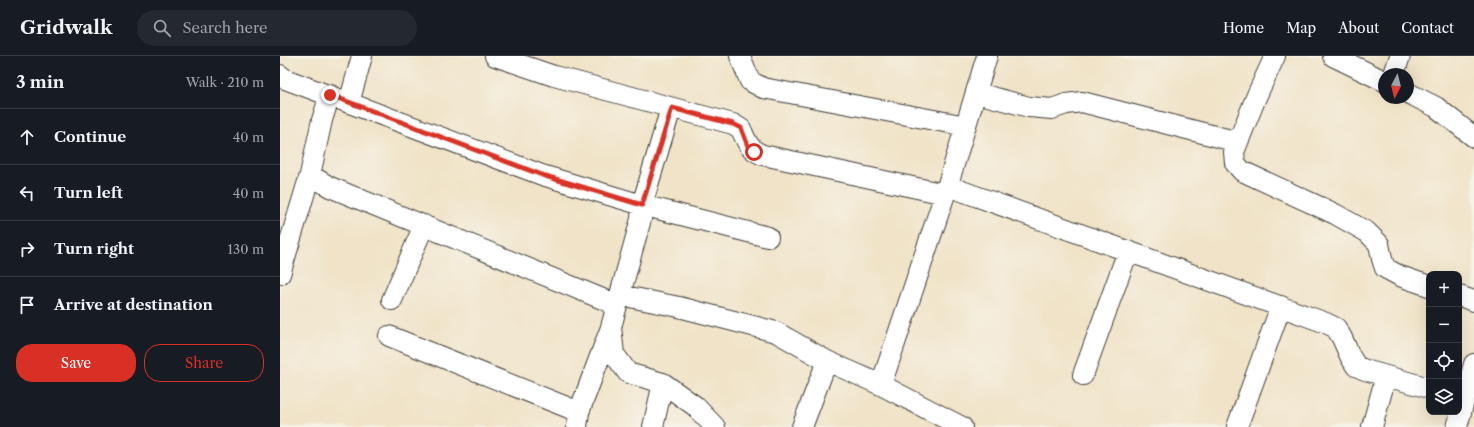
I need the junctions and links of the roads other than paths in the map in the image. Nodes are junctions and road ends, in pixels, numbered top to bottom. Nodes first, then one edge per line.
1 (362, 56) edge
2 (495, 56) edge
3 (740, 56) edge
4 (987, 56) edge
5 (1275, 56) edge
6 (1333, 56) edge
7 (1400, 56) edge
8 (1396, 68) edge
9 (280, 75) edge
10 (1378, 78) edge
11 (977, 93) junction
12 (330, 95) junction
13 (1414, 96) edge
14 (349, 103) junction
15 (672, 108) junction
16 (966, 126) junction
17 (1474, 137) edge
18 (1238, 142) junction
19 (310, 175) junction
20 (947, 190) junction
21 (642, 205) junction
22 (424, 225) junction
23 (768, 237) dead end
24 (1128, 251) junction
25 (280, 274) edge
26 (1426, 285) edge
27 (1462, 297) edge
28 (392, 300) dead end
29 (619, 300) junction
30 (1474, 301) edge
31 (1281, 306) junction
32 (612, 327) junction
33 (389, 336) dead end
34 (827, 361) junction
35 (1474, 364) edge
36 (1083, 375) dead end
37 (1386, 376) junction
38 (663, 383) junction
39 (881, 385) junction
40 (1426, 387) edge
41 (1462, 397) edge
42 (1459, 415) edge
43 (578, 420) edge
44 (653, 427) edge
45 (715, 427) edge
46 (802, 427) edge
47 (962, 427) edge
48 (1237, 427) edge
49 (1372, 427) edge
50 (1457, 427) edge

1 - 14 street
2 - 15 street
3 - 16 street
4 - 11 street
5 - 18 street
6 - 10 street
7 - 8 street
9 - 12 street
11 - 16 street
11 - 18 street
12 - 14 street
12 - 19 street
13 - 17 street
14 - 21 street
15 - 20 street
15 - 21 street
16 - 20 street
18 - 26 street
19 - 22 street
19 - 25 street
20 - 24 street
20 - 39 street
21 - 23 street
21 - 29 street
22 - 28 street
22 - 29 street
24 - 31 street
24 - 36 street
27 - 30 street
29 - 32 street
29 - 34 street
31 - 37 street
31 - 48 street
32 - 38 street
32 - 43 street
33 - 43 street
34 - 39 street
34 - 46 street
35 - 41 street
37 - 40 street
37 - 49 street
38 - 44 street
38 - 45 street
39 - 47 street
42 - 50 street

